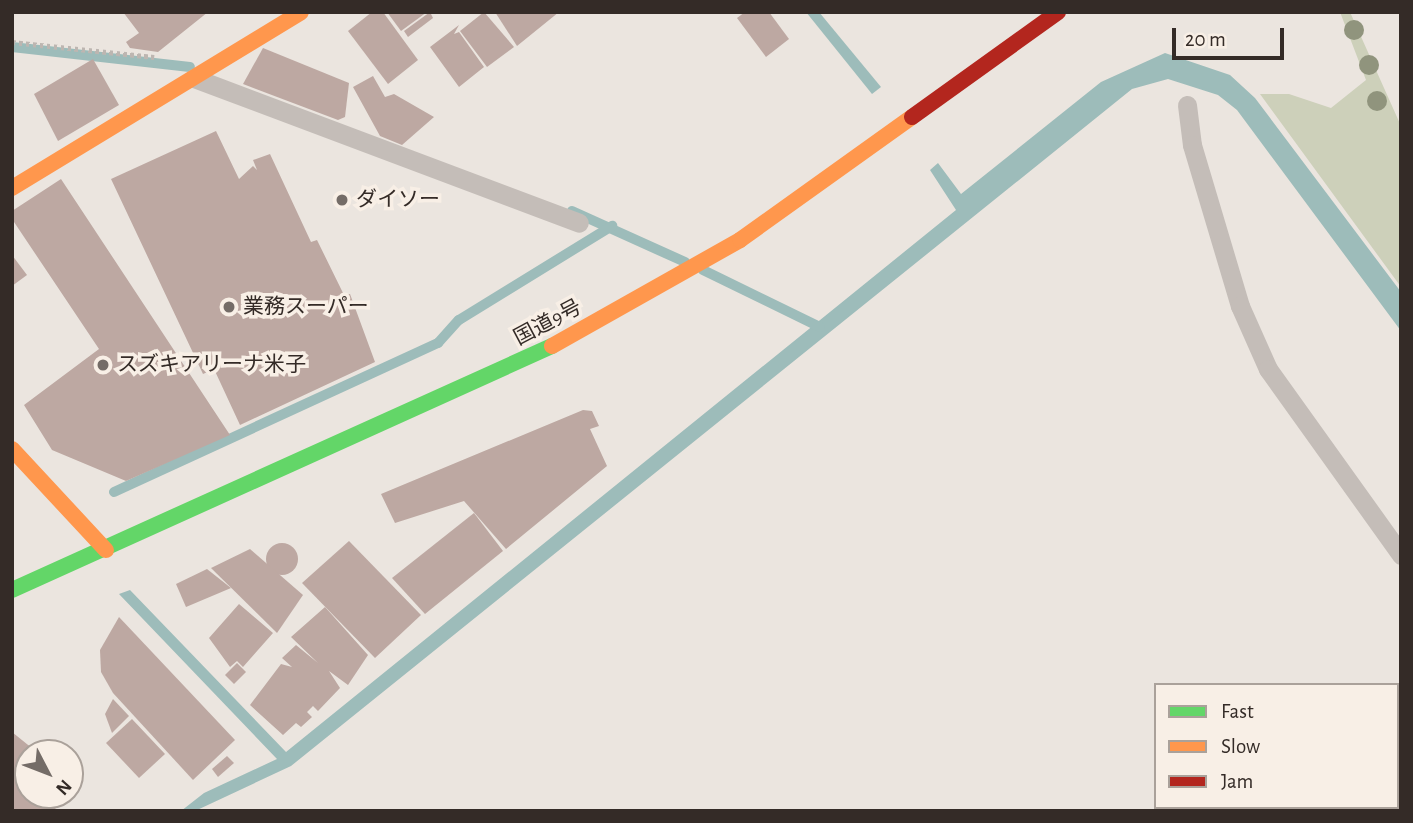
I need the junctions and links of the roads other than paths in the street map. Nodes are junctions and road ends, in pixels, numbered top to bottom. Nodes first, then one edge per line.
1 (301, 12) edge
2 (1058, 12) edge
3 (201, 73) junction
4 (1187, 105) dead end
5 (12, 188) edge
6 (579, 223) dead end
7 (12, 449) edge
8 (106, 550) junction
9 (1401, 555) edge
10 (12, 590) edge

1 - 3 main road
2 - 8 main road, 国道9号
3 - 5 main road
3 - 6 lane
4 - 9 lane
7 - 8 main road
8 - 10 main road, 国道9号

